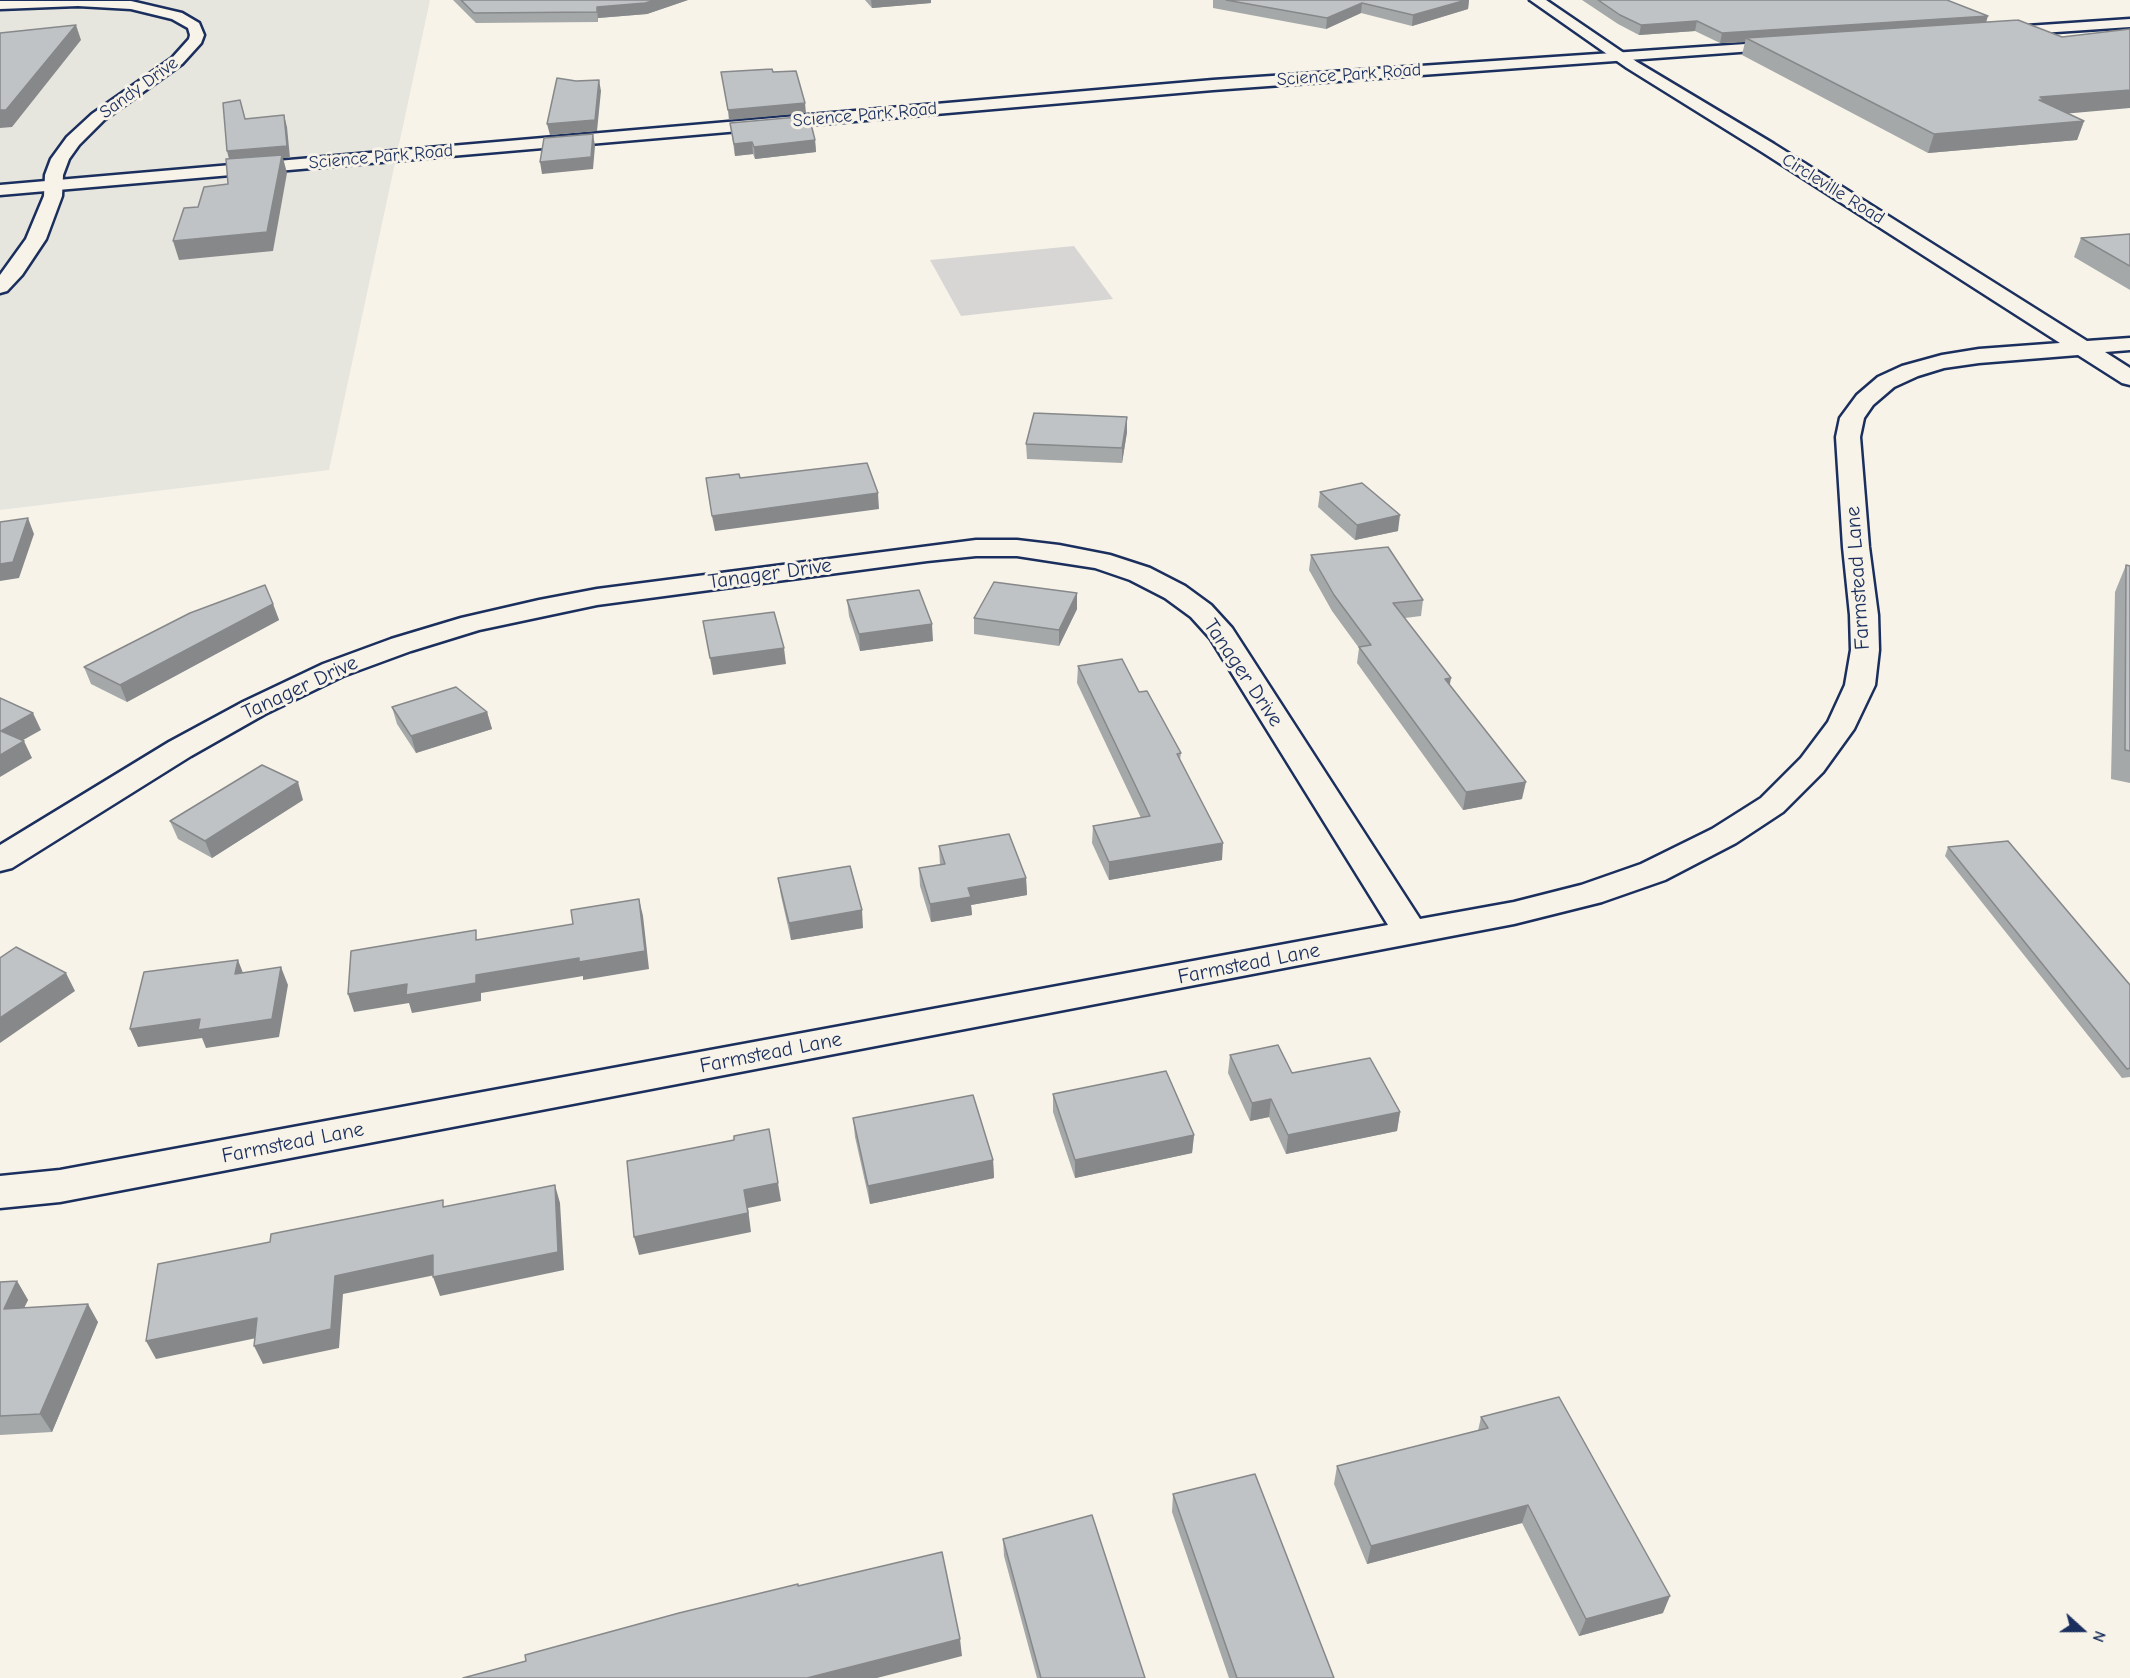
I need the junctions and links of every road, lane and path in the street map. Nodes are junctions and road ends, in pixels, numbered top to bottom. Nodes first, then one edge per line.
1 (1537, 0) edge
2 (0, 5) edge
3 (2130, 23) edge
4 (1978, 33) edge
5 (1808, 44) edge
6 (1622, 56) junction
7 (54, 185) junction
8 (0, 189) edge
9 (0, 287) edge
10 (2130, 344) edge
11 (2083, 348) junction
12 (2130, 378) edge
13 (0, 860) edge
14 (1411, 933) junction
15 (0, 1192) edge

1 - 6 street, Circleville Road
2 - 7 street, Sandy Drive
3 - 4 street
5 - 6 street, Science Park Road
6 - 7 street, Science Park Road
6 - 11 street, Circleville Road
7 - 8 street, Science Park Road
7 - 9 street, Sandy Drive
10 - 11 street, Farmstead Lane
11 - 12 street, Circleville Road
11 - 14 street, Farmstead Lane
13 - 14 street, Tanager Drive
14 - 15 street, Farmstead Lane

